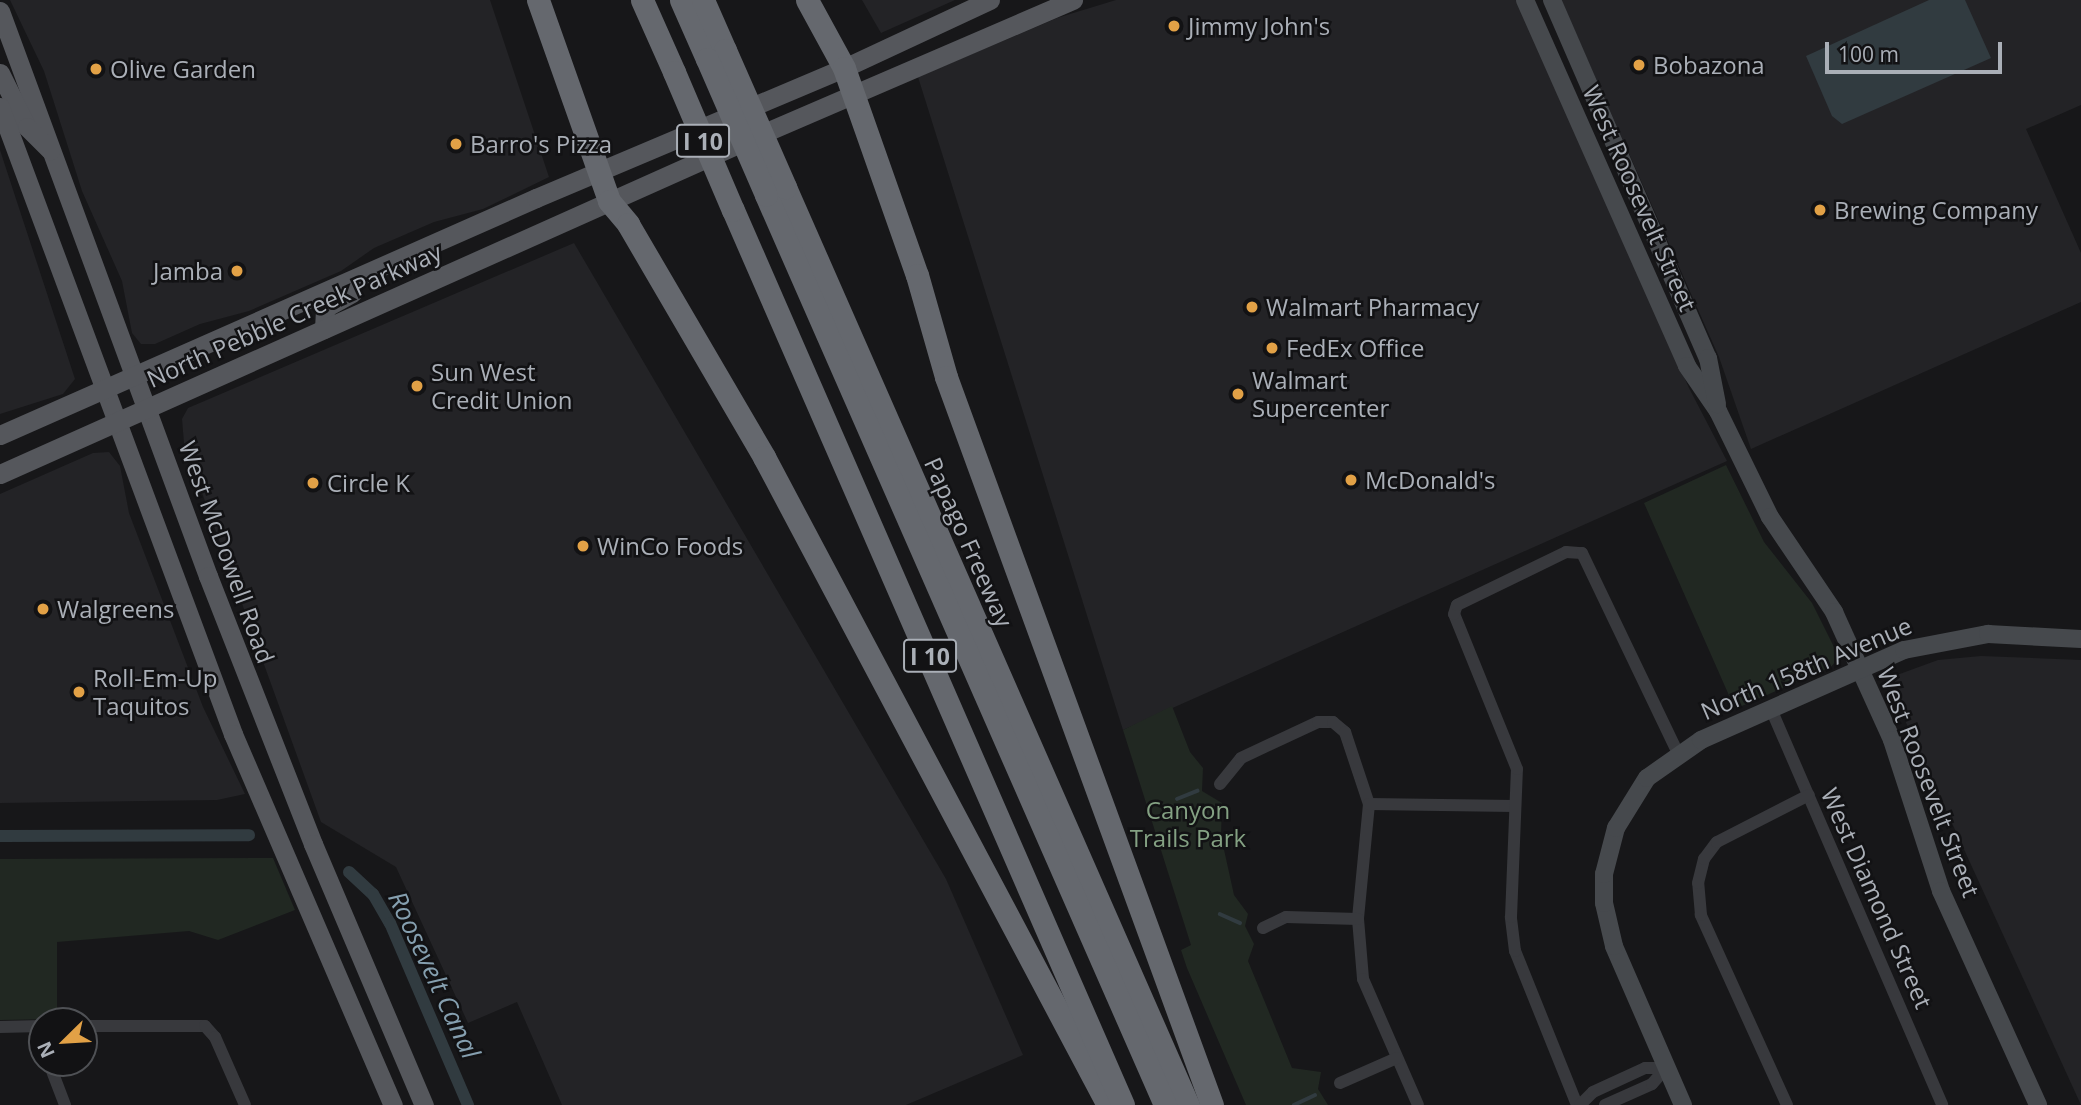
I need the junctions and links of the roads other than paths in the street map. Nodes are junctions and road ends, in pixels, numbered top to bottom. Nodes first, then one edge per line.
1 (538, 0) edge
2 (642, 0) edge
3 (681, 0) edge
4 (703, 0) edge
5 (807, 0) edge
6 (989, 0) edge
7 (1073, 0) edge
8 (1525, 0) edge
9 (1552, 0) edge
10 (0, 11) edge
11 (0, 49) edge
12 (716, 54) junction
13 (19, 57) junction
14 (844, 68) junction
15 (0, 73) edge
16 (852, 93) junction
17 (0, 107) edge
18 (56, 155) junction
19 (597, 173) junction
20 (776, 191) junction
21 (609, 201) junction
22 (365, 273) junction
23 (324, 329) junction
24 (135, 375) junction
25 (104, 388) junction
26 (147, 408) junction
27 (1718, 411) junction
28 (117, 422) junction
29 (0, 435) edge
30 (0, 474) edge
31 (2081, 639) edge
32 (1860, 668) junction
33 (1771, 709) junction
34 (264, 719) junction
35 (233, 734) junction
36 (1678, 753) junction
37 (1220, 785) dead end
38 (1809, 794) junction
39 (1369, 804) junction
40 (1514, 806) junction
41 (1358, 919) junction
42 (1263, 928) dead end
43 (327, 954) junction
44 (98, 1026) edge
45 (0, 1027) edge
46 (28, 1027) edge
47 (1397, 1058) junction
48 (407, 1066) junction
49 (1666, 1068) junction
50 (54, 1077) edge
51 (1340, 1083) dead end
52 (65, 1105) edge
53 (245, 1105) edge
54 (393, 1105) edge
55 (424, 1105) edge
56 (1108, 1105) edge
57 (1123, 1105) edge
58 (1165, 1105) edge
59 (1188, 1105) edge
60 (1212, 1105) edge
61 (1418, 1105) edge
62 (1578, 1105) edge
63 (1605, 1105) edge
64 (1683, 1105) edge
65 (1787, 1105) edge
66 (1942, 1105) edge
67 (2038, 1105) edge

1 - 19 highway
2 - 57 highway, I 10, bridge
3 - 12 highway
4 - 12 highway, Papago Freeway / I 10
5 - 14 highway
6 - 14 main road, North Pebble Creek Parkway
7 - 16 main road, North Pebble Creek Parkway
8 - 27 street, West Roosevelt Street
9 - 27 street, West Roosevelt Street
10 - 13 main road, West McDowell Road
11 - 13 main road
12 - 20 highway, Papago Freeway / I 10, bridge
13 - 18 main road, West McDowell Road
14 - 16 highway
14 - 19 main road, North Pebble Creek Parkway
15 - 18 main road
16 - 21 main road, North Pebble Creek Parkway
16 - 60 highway
17 - 25 main road
18 - 24 main road, West McDowell Road
19 - 21 highway
19 - 22 main road, North Pebble Creek Parkway
20 - 58 highway
20 - 59 highway, Papago Freeway / I 10
21 - 23 main road, North Pebble Creek Parkway
21 - 56 highway
22 - 23 main road
22 - 24 main road, North Pebble Creek Parkway
23 - 26 main road, North Pebble Creek Parkway
24 - 25 main road, North Pebble Creek Parkway
24 - 26 main road, West McDowell Road
25 - 28 main road
25 - 29 main road, North Pebble Creek Parkway
26 - 28 main road, North Pebble Creek Parkway
26 - 34 main road, West McDowell Road
27 - 32 street, West Roosevelt Street
28 - 30 main road, North Pebble Creek Parkway
28 - 35 main road
31 - 32 street, North 158th Avenue
32 - 33 street, North 158th Avenue
32 - 67 street, West Roosevelt Street
33 - 36 street, North 158th Avenue
33 - 38 street, West Diamond Street
34 - 35 main road
34 - 48 main road, West McDowell Road
35 - 43 main road
36 - 40 street
36 - 49 street, North 158th Avenue
37 - 39 street
38 - 65 street
38 - 66 street, West Diamond Street
39 - 40 street
39 - 41 street
40 - 62 street
41 - 42 street
41 - 47 street
43 - 48 main road
43 - 54 main road
44 - 53 street
45 - 46 street
47 - 51 street
47 - 61 street
48 - 55 main road, West McDowell Road
49 - 62 street
49 - 63 street
49 - 64 street, North 158th Avenue
50 - 52 street

